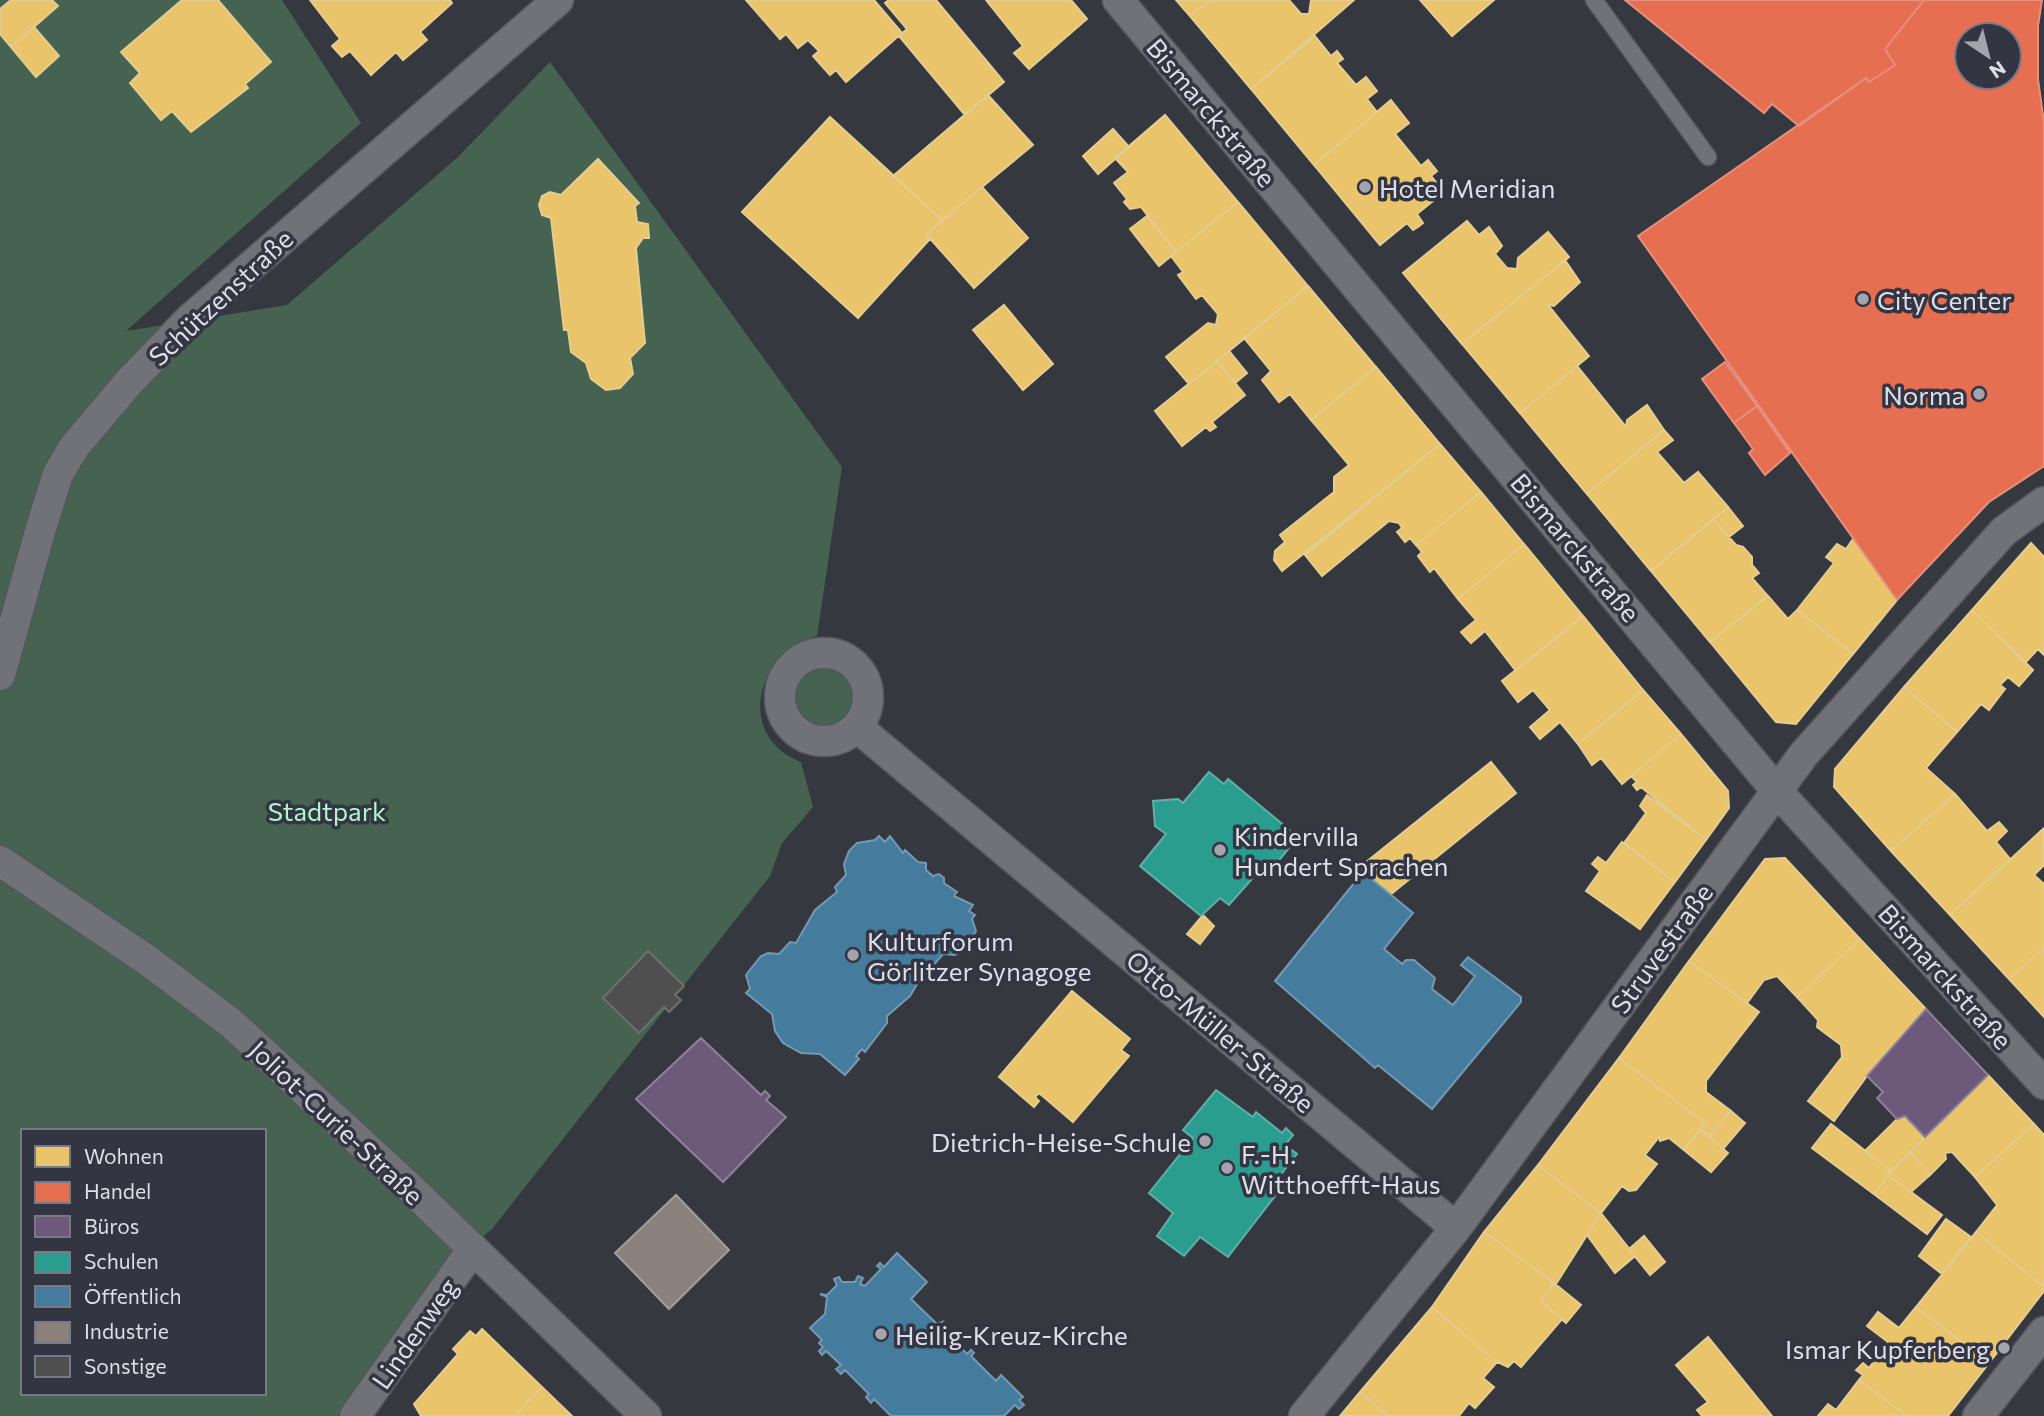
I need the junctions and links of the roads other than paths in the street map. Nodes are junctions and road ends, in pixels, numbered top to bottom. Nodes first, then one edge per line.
1 (558, 0) edge
2 (1118, 0) edge
3 (1594, 0) edge
4 (1708, 157) dead end
5 (2044, 502) edge
6 (0, 676) edge
7 (856, 727) dead end
8 (1776, 790) junction
9 (0, 861) edge
10 (2044, 1084) edge
11 (1456, 1228) junction
12 (472, 1250) junction
13 (2044, 1332) edge
14 (355, 1416) edge
15 (646, 1416) edge
16 (1304, 1416) edge
17 (1978, 1416) edge

1 - 6 street, Schützenstraße
2 - 8 street, Bismarckstraße
3 - 4 lane
5 - 8 street, Struvestraße
7 - 11 street, Otto-Müller-Straße
8 - 10 street, Bismarckstraße
8 - 11 street, Struvestraße
9 - 12 street, Joliot-Curie-Straße
11 - 16 street, Struvestraße
12 - 14 street, Lindenweg
12 - 15 street, Joliot-Curie-Straße
13 - 17 street

